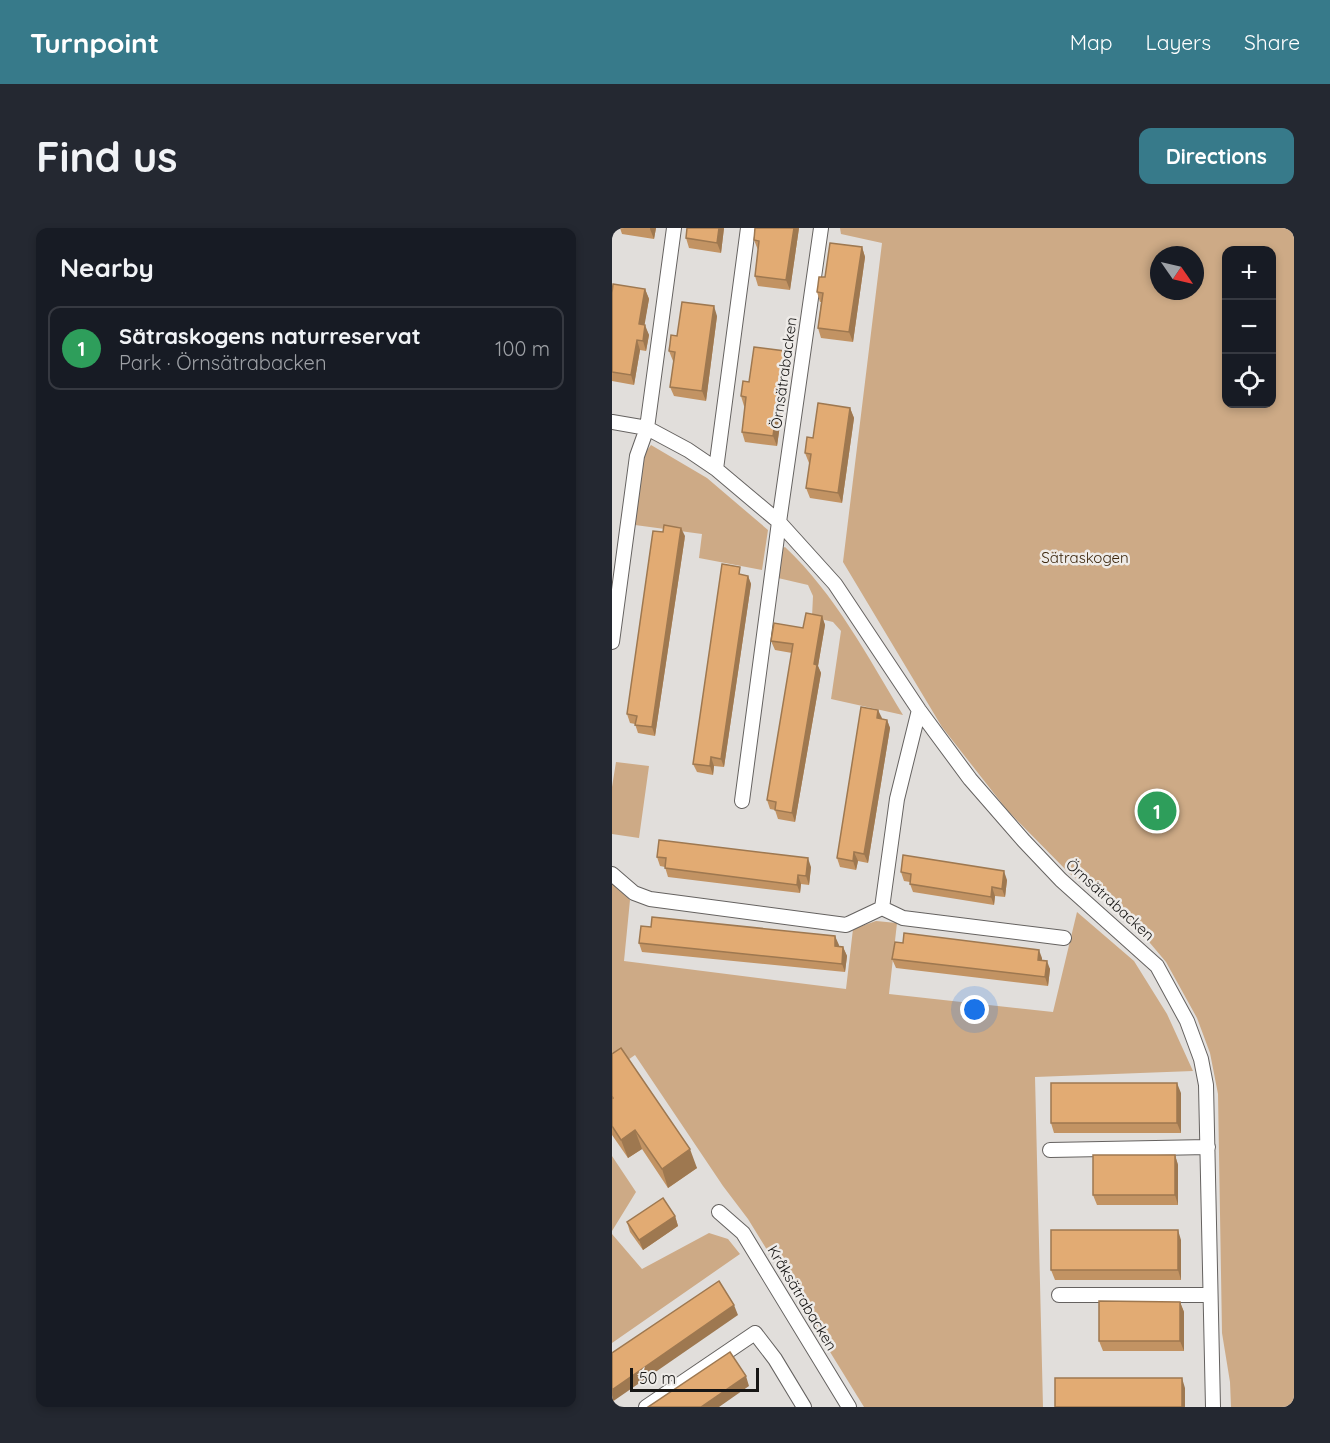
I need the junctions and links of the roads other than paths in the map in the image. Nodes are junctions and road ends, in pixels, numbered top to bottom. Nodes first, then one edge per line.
1 (674, 228) edge
2 (748, 228) edge
3 (821, 228) edge
4 (612, 422) edge
5 (647, 428) junction
6 (716, 469) junction
7 (779, 522) junction
8 (612, 642) edge
9 (919, 710) junction
10 (742, 801) dead end
11 (612, 874) edge
12 (882, 908) junction
13 (1064, 938) dead end
14 (1208, 1147) junction
15 (1050, 1150) dead end
16 (719, 1212) dead end
17 (1059, 1294) dead end
18 (1210, 1294) junction
19 (646, 1407) edge
20 (804, 1407) edge
21 (849, 1407) edge
22 (1212, 1407) edge

1 - 5 street
2 - 6 street
3 - 7 street, Örnsätrabacken
4 - 5 street, Örnsätrabacken
5 - 6 street, Örnsätrabacken
5 - 8 street
6 - 7 street, Örnsätrabacken
7 - 9 street, Örnsätrabacken
7 - 10 street, Örnsätrabacken
9 - 12 street
9 - 14 street, Örnsätrabacken
11 - 12 street
12 - 13 street
14 - 15 street
14 - 18 street, Örnsätrabacken
16 - 21 street, Kråksätrabacken
17 - 18 street
18 - 22 street, Örnsätrabacken
19 - 20 street

